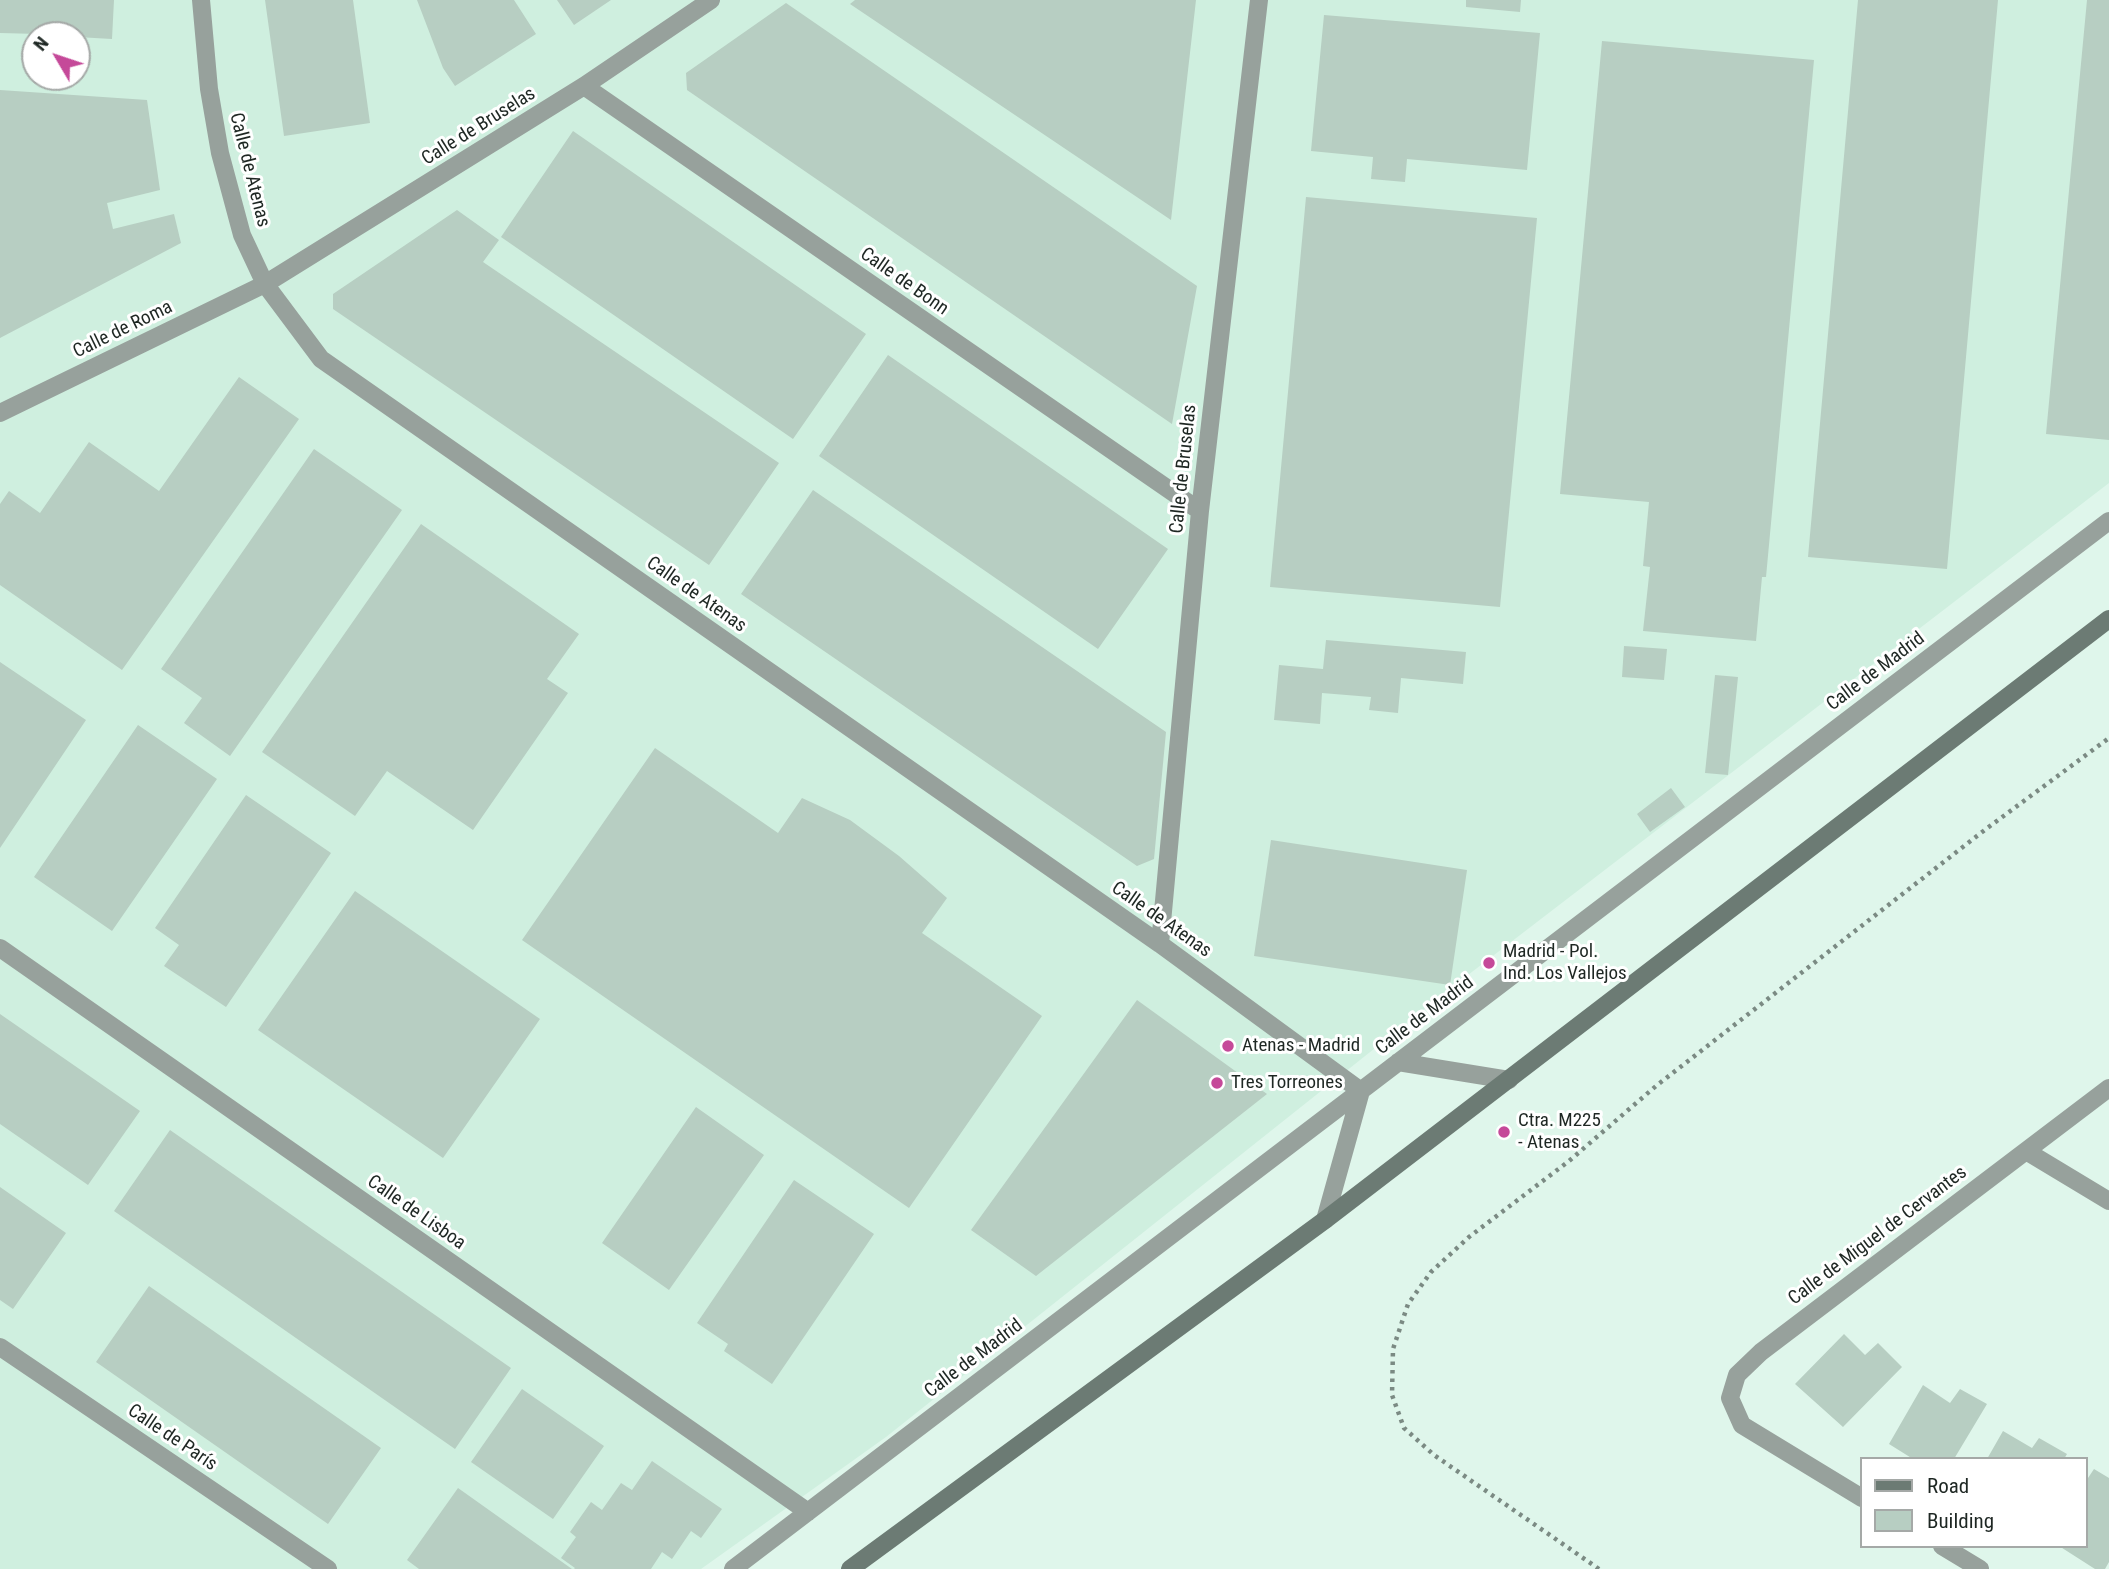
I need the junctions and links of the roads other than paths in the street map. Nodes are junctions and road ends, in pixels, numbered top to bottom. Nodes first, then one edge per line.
1 (201, 0) edge
2 (711, 0) edge
3 (1259, 0) edge
4 (584, 86) junction
5 (265, 284) junction
6 (0, 413) edge
7 (1200, 511) junction
8 (2109, 521) edge
9 (2109, 619) edge
10 (1160, 944) junction
11 (0, 948) edge
12 (1398, 1062) junction
13 (1509, 1080) junction
14 (2109, 1088) edge
15 (1361, 1091) junction
16 (2026, 1151) junction
17 (2109, 1201) edge
18 (1325, 1220) junction
19 (0, 1347) edge
20 (1860, 1497) edge
21 (808, 1511) junction
22 (1945, 1548) edge
23 (324, 1567) edge
24 (733, 1569) edge
25 (850, 1569) edge
26 (1980, 1569) edge

1 - 5 street, Calle de Atenas
2 - 4 street, Calle de Bruselas
3 - 7 street, Calle de Bruselas
4 - 5 street, Calle de Bruselas
4 - 7 street, Calle de Bonn
5 - 6 street, Calle de Roma
5 - 10 street, Calle de Atenas
7 - 10 street, Calle de Bruselas
8 - 12 street, Calle de Madrid
9 - 13 street
10 - 15 street, Calle de Atenas
11 - 21 street, Calle de Lisboa
12 - 13 street
12 - 15 street, Calle de Madrid
13 - 18 street
14 - 16 street, Calle de Miguel de Cervantes
15 - 18 street
15 - 21 street, Calle de Madrid
16 - 17 street
16 - 20 street, Calle de Miguel de Cervantes
18 - 25 street
19 - 23 street, Calle de París
21 - 24 street, Calle de Madrid
22 - 26 street

